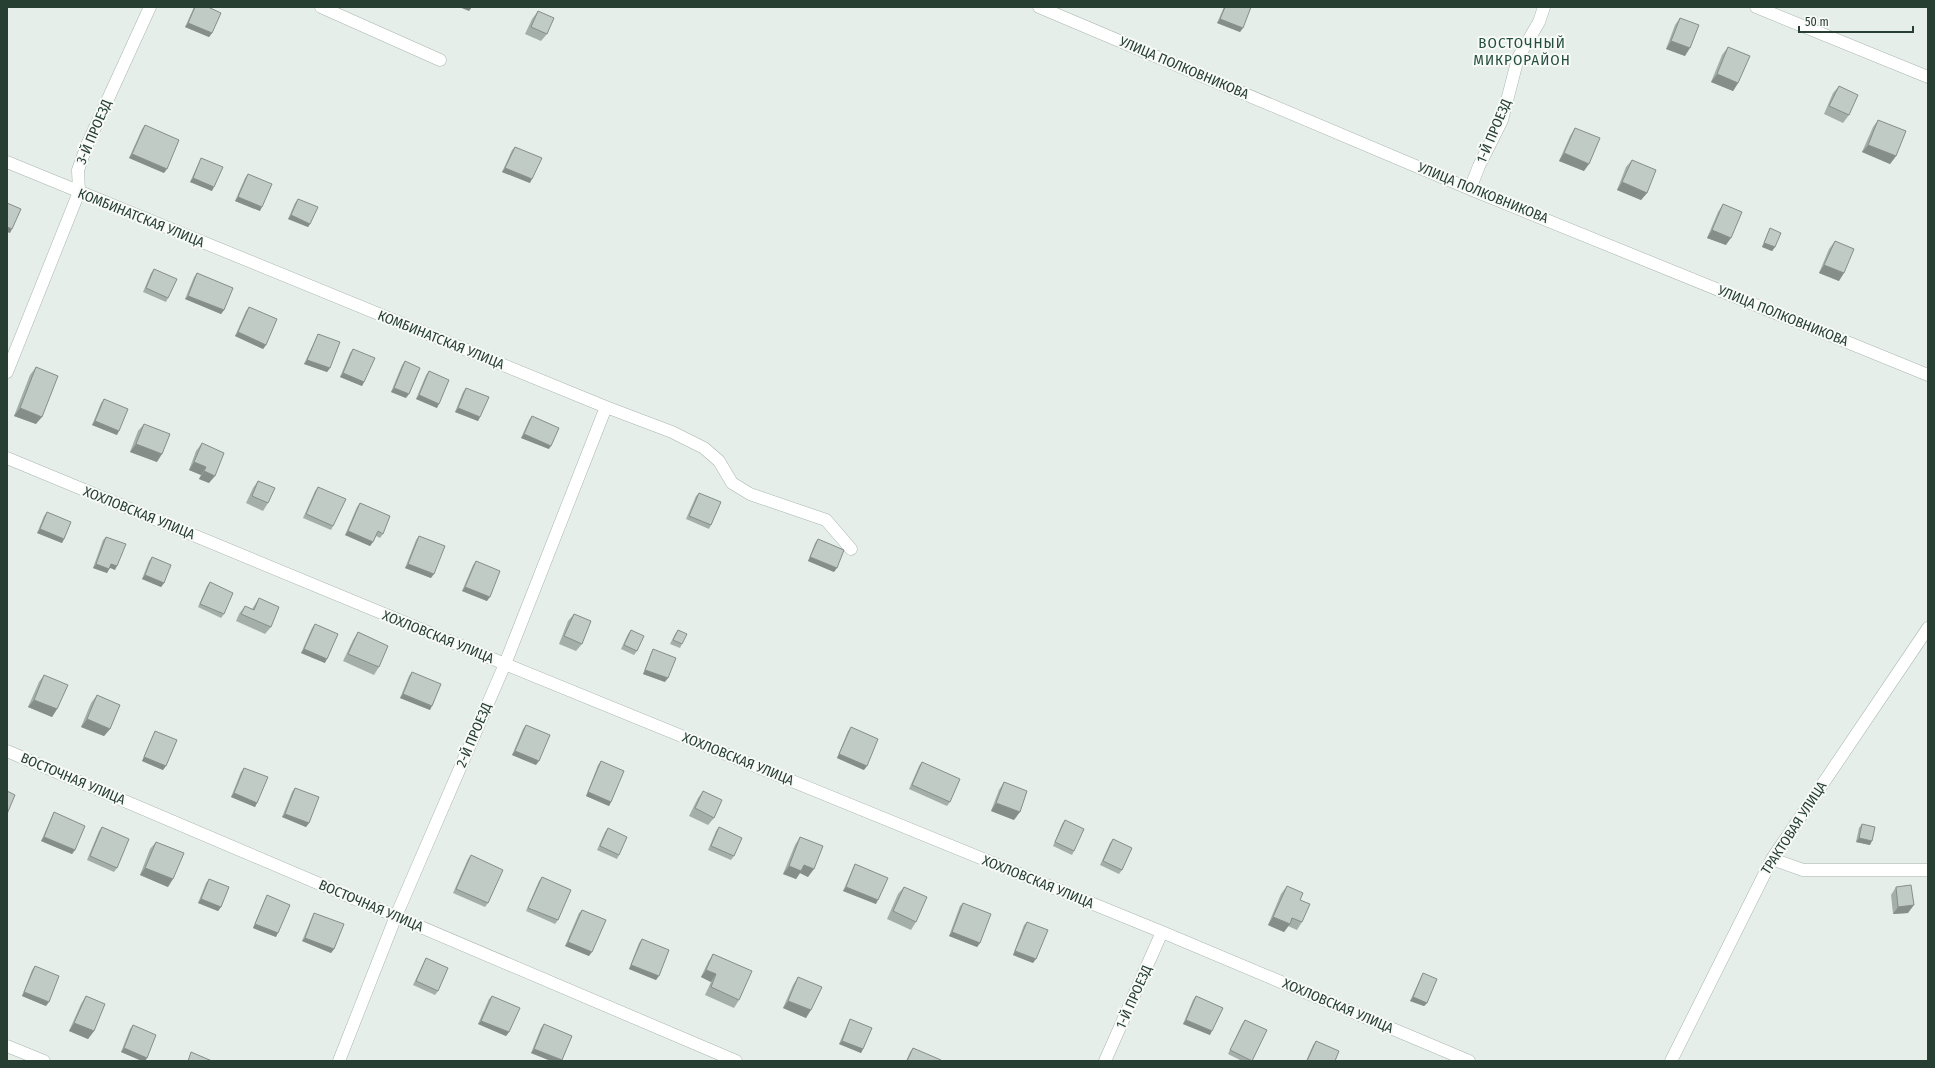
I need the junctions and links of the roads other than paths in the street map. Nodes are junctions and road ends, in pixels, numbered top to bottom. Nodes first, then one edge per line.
1 (150, 7) edge
2 (321, 7) edge
3 (1040, 7) edge
4 (1544, 7) edge
5 (1756, 7) edge
6 (440, 60) dead end
7 (1928, 77) edge
8 (7, 162) edge
9 (1470, 188) junction
10 (79, 192) junction
11 (7, 372) edge
12 (1928, 375) edge
13 (606, 407) junction
14 (7, 458) edge
15 (851, 549) dead end
16 (1928, 628) edge
17 (505, 664) junction
18 (7, 751) edge
19 (1772, 859) junction
20 (1928, 870) edge
21 (396, 916) junction
22 (1162, 932) junction
23 (7, 1046) edge
24 (44, 1061) edge
25 (339, 1061) edge
26 (736, 1061) edge
27 (1105, 1061) edge
28 (1469, 1061) edge
29 (1671, 1061) edge

1 - 10 street, 3-Й ПРОЕЗД
2 - 6 street
3 - 9 street, УЛИЦА ПОЛКОВНИКОВА
4 - 9 street, 1-Й ПРОЕЗД
5 - 7 street
8 - 10 street, КОМБИНАТСКАЯ УЛИЦА
9 - 12 street, УЛИЦА ПОЛКОВНИКОВА
10 - 11 street, 3-Й ПРОЕЗД
10 - 13 street, КОМБИНАТСКАЯ УЛИЦА
13 - 15 street, КОМБИНАТСКАЯ УЛИЦА
13 - 17 street, 2-Й ПРОЕЗД
14 - 17 street, ХОХЛОВСКАЯ УЛИЦА
16 - 19 street, ТРАКТОВАЯ УЛИЦА
17 - 21 street, 2-Й ПРОЕЗД
17 - 22 street, ХОХЛОВСКАЯ УЛИЦА
18 - 21 street, ВОСТОЧНАЯ УЛИЦА
19 - 20 street
19 - 29 street, ТРАКТОВАЯ УЛИЦА
21 - 25 street, 2-Й ПРОЕЗД
21 - 26 street, ВОСТОЧНАЯ УЛИЦА
22 - 27 street, 1-Й ПРОЕЗД
22 - 28 street, ХОХЛОВСКАЯ УЛИЦА
23 - 24 street

